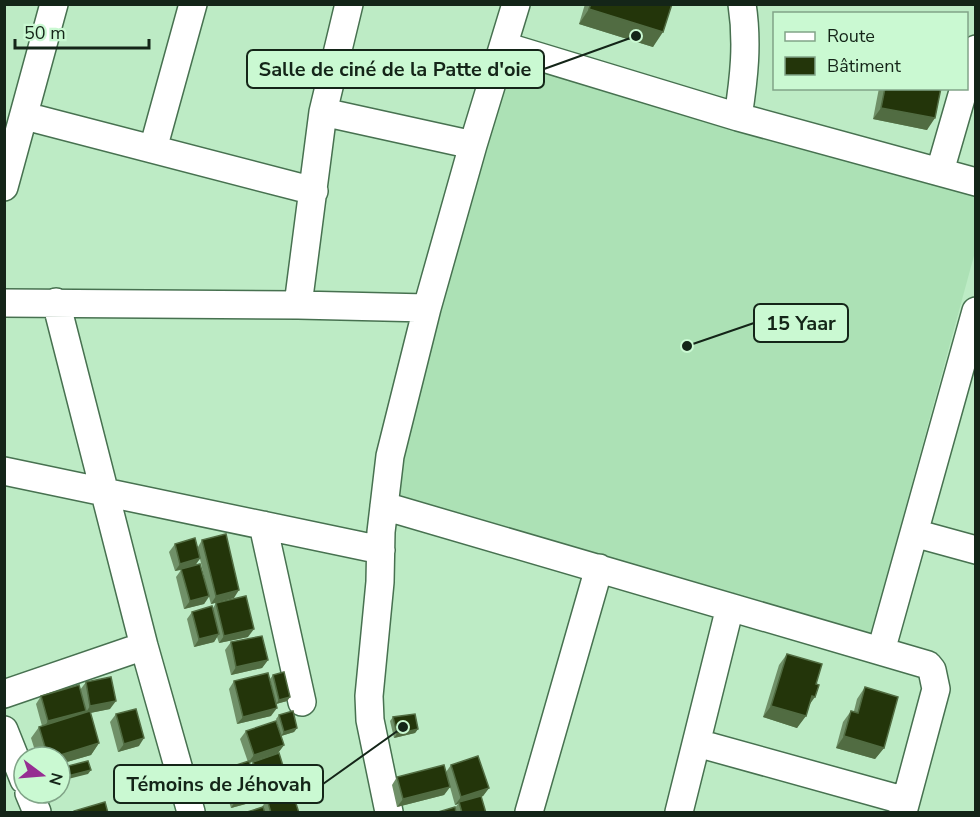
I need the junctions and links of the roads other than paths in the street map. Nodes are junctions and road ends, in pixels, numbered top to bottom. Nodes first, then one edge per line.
1 (54, 4) edge
2 (193, 4) edge
3 (349, 4) edge
4 (516, 4) edge
5 (742, 4) edge
6 (504, 46) junction
7 (975, 49) edge
8 (968, 73) edge
9 (963, 90) edge
10 (323, 112) junction
11 (25, 116) junction
12 (738, 117) junction
13 (473, 145) junction
14 (153, 149) junction
15 (940, 171) junction
16 (975, 182) edge
17 (4, 187) edge
18 (314, 191) junction
19 (56, 302) junction
20 (4, 303) edge
21 (298, 305) junction
22 (427, 309) junction
23 (975, 311) edge
24 (4, 471) edge
25 (106, 494) junction
26 (384, 506) junction
27 (263, 525) junction
28 (914, 533) junction
29 (381, 550) junction
30 (975, 550) edge
31 (599, 568) junction
32 (730, 607) junction
33 (144, 646) junction
34 (881, 651) junction
35 (4, 694) edge
36 (302, 702) dead end
37 (4, 730) edge
38 (697, 743) junction
39 (12, 750) edge
40 (904, 807) edge
41 (191, 813) edge
42 (389, 813) edge
43 (529, 813) edge
44 (679, 813) edge

1 - 11 street
2 - 14 street
3 - 10 street
4 - 6 street
5 - 12 street
6 - 12 street
6 - 13 street
7 - 8 street
9 - 15 street
10 - 13 street
10 - 18 street
11 - 14 street
11 - 17 street
12 - 15 street
13 - 22 street
14 - 18 street
15 - 16 street
18 - 21 street
19 - 20 street
19 - 21 street
19 - 25 street
21 - 22 street
22 - 26 street
23 - 28 street
24 - 25 street
25 - 27 street
25 - 33 street
26 - 29 street
26 - 31 street
27 - 29 street
27 - 36 street
28 - 30 street
28 - 34 street
29 - 42 street
31 - 32 street
31 - 43 street
32 - 34 street
32 - 38 street
33 - 35 street
33 - 41 street
34 - 40 street
37 - 39 street
38 - 40 street
38 - 44 street

